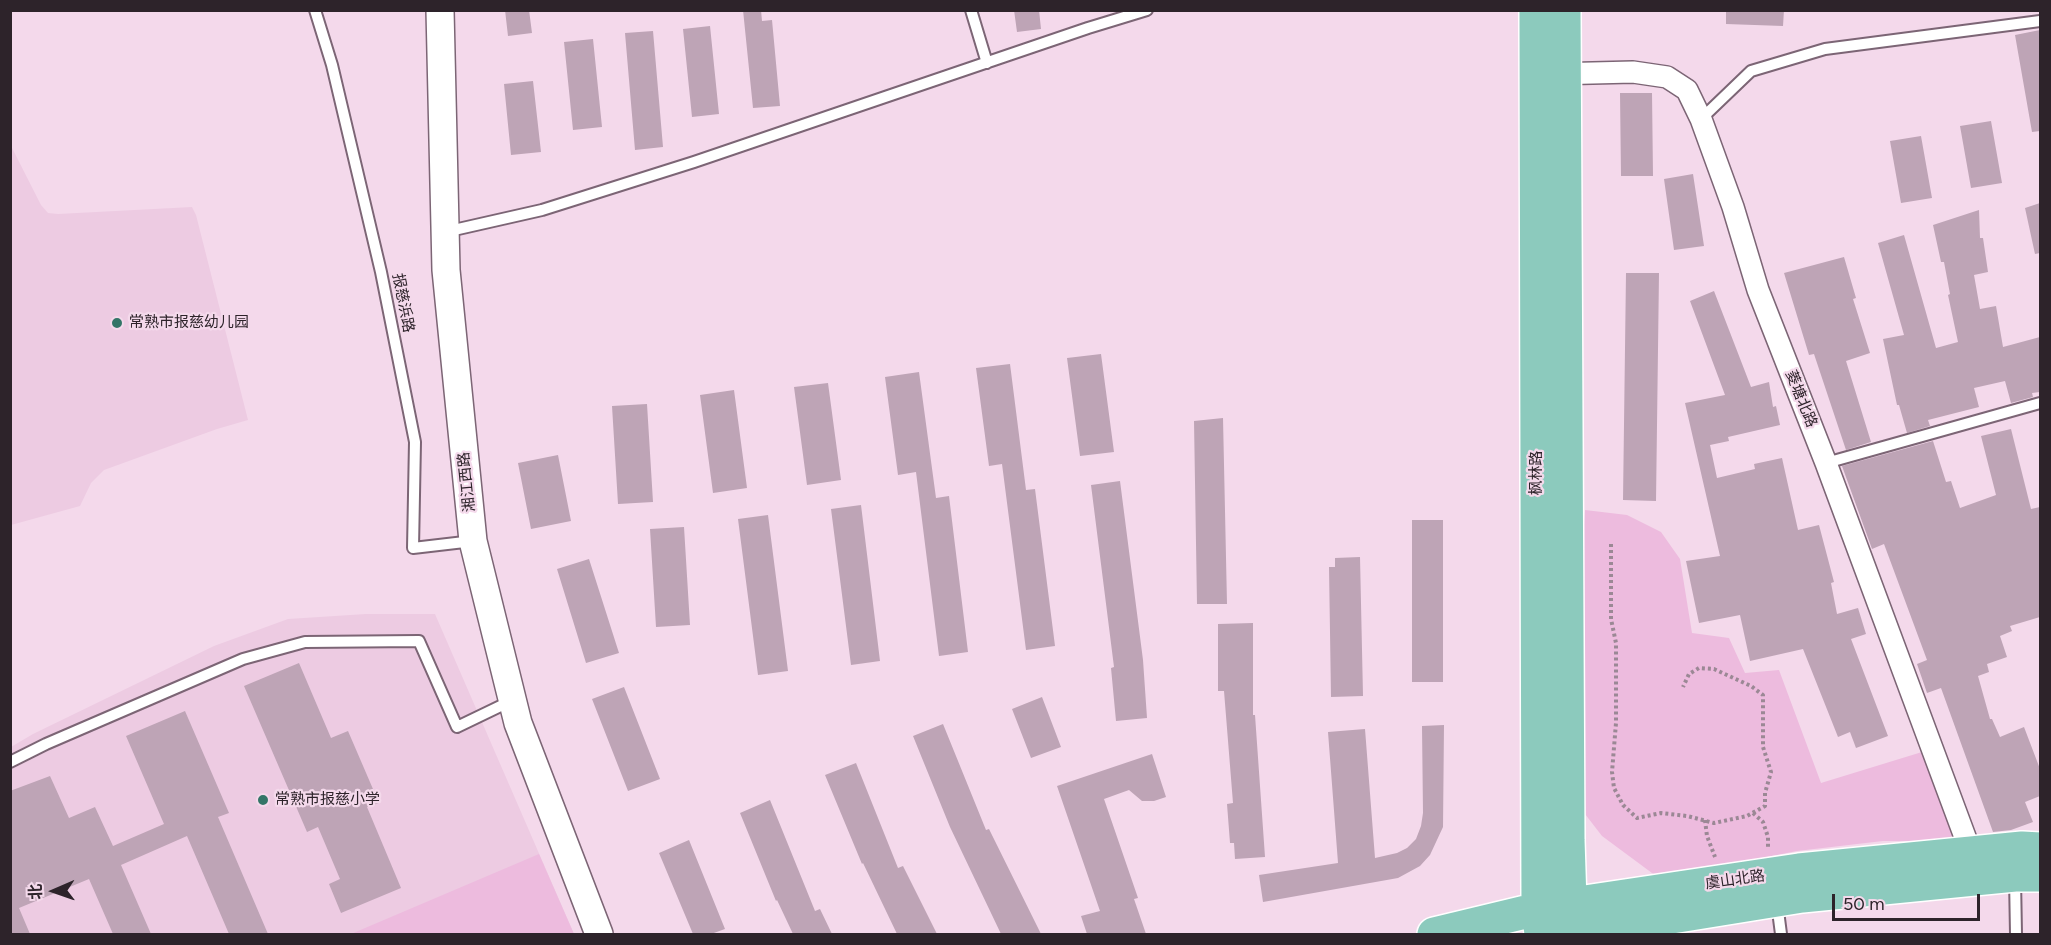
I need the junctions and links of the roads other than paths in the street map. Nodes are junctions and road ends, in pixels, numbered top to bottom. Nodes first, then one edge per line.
1 (315, 10) edge
2 (440, 10) edge
3 (971, 10) edge
4 (1147, 10) edge
5 (1536, 10) edge
6 (1564, 10) edge
7 (2040, 21) edge
8 (987, 63) junction
9 (1550, 75) junction
10 (1701, 119) junction
11 (445, 232) junction
12 (2040, 403) edge
13 (1826, 463) junction
14 (473, 541) junction
15 (513, 700) junction
16 (10, 762) edge
17 (2040, 849) edge
18 (1971, 853) junction
19 (2028, 875) edge
20 (1772, 887) junction
21 (1557, 923) edge
22 (599, 934) edge
23 (1434, 934) edge
24 (1781, 934) edge
25 (2016, 934) edge

1 - 14 lane, 报慈浜路
2 - 11 street, 湘江西路
3 - 8 lane
4 - 8 lane
5 - 9 main road, 枫林路
6 - 9 main road, 枫林路
7 - 10 lane
8 - 11 lane
9 - 10 street, 菱塘北路
9 - 21 main road, 枫林路
10 - 13 street, 菱塘北路
11 - 14 street, 湘江西路
12 - 13 lane
13 - 18 street, 菱塘北路
14 - 15 street, 湘江西路
15 - 16 lane
15 - 22 street, 湘江西路
17 - 18 main road, 虞山北路
18 - 20 main road, 虞山北路
19 - 20 main road, 虞山北路
19 - 25 lane
20 - 21 main road, 虞山北路
20 - 21 main road, 虞山北路
20 - 24 lane
21 - 23 main road, 虞山北路

